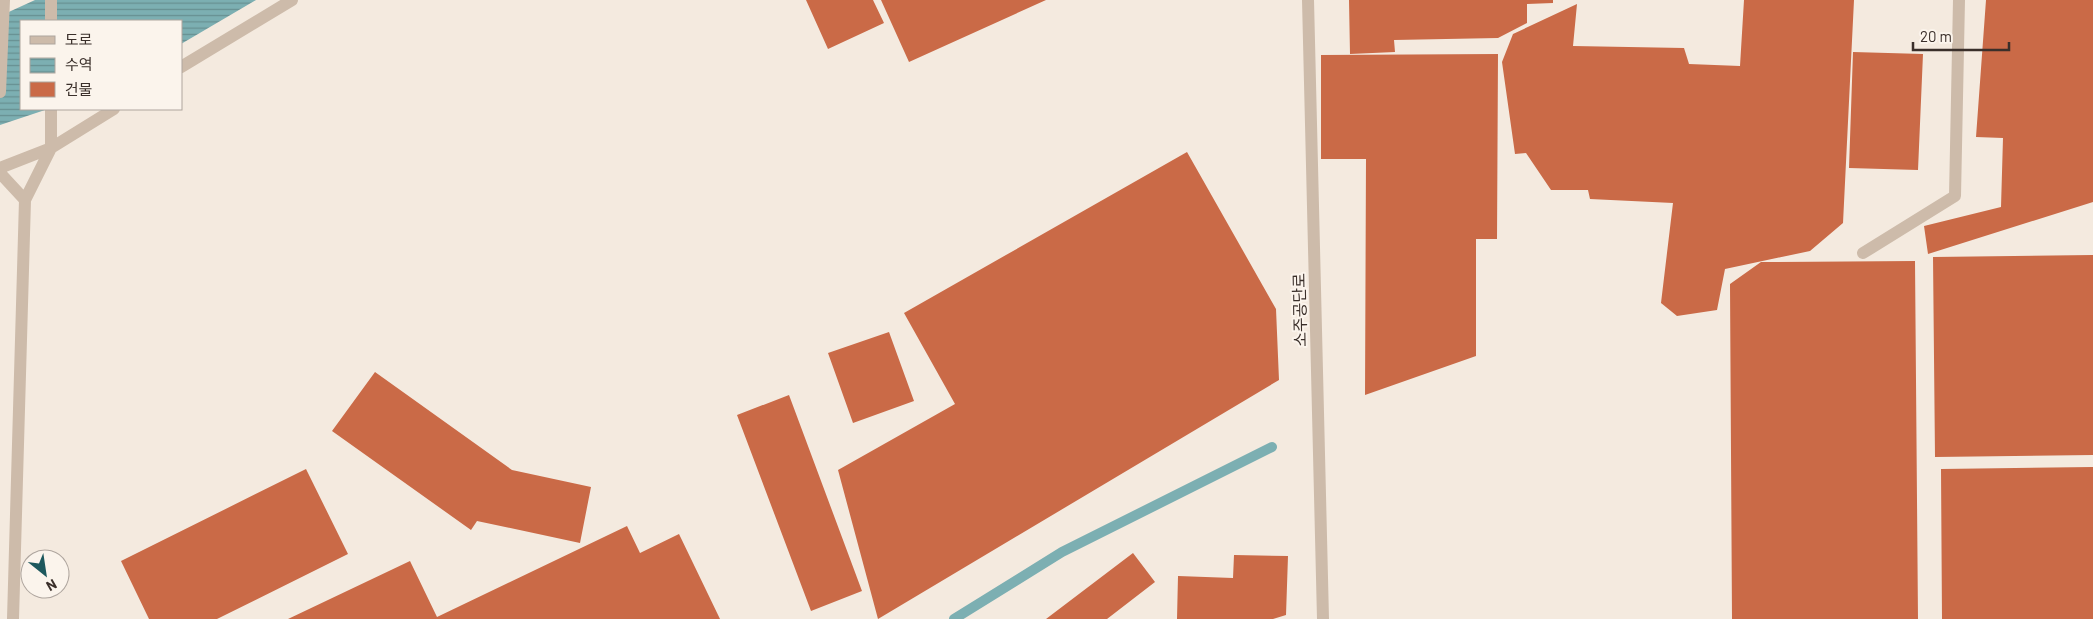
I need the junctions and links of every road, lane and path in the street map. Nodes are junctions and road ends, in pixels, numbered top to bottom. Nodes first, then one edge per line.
1 (4, 0) edge
2 (51, 0) edge
3 (292, 0) edge
4 (1308, 0) edge
5 (1959, 0) edge
6 (51, 20) edge
7 (182, 66) edge
8 (0, 92) edge
9 (51, 110) edge
10 (112, 110) edge
11 (51, 148) junction
12 (0, 168) edge
13 (0, 173) edge
14 (25, 200) junction
15 (1863, 253) dead end
16 (13, 619) edge
17 (1323, 619) edge

1 - 8 street
2 - 6 street
3 - 7 street
4 - 17 street, 소주공단로
5 - 15 street
9 - 11 street
10 - 11 street
11 - 12 street
11 - 14 street
13 - 14 street
14 - 16 street

